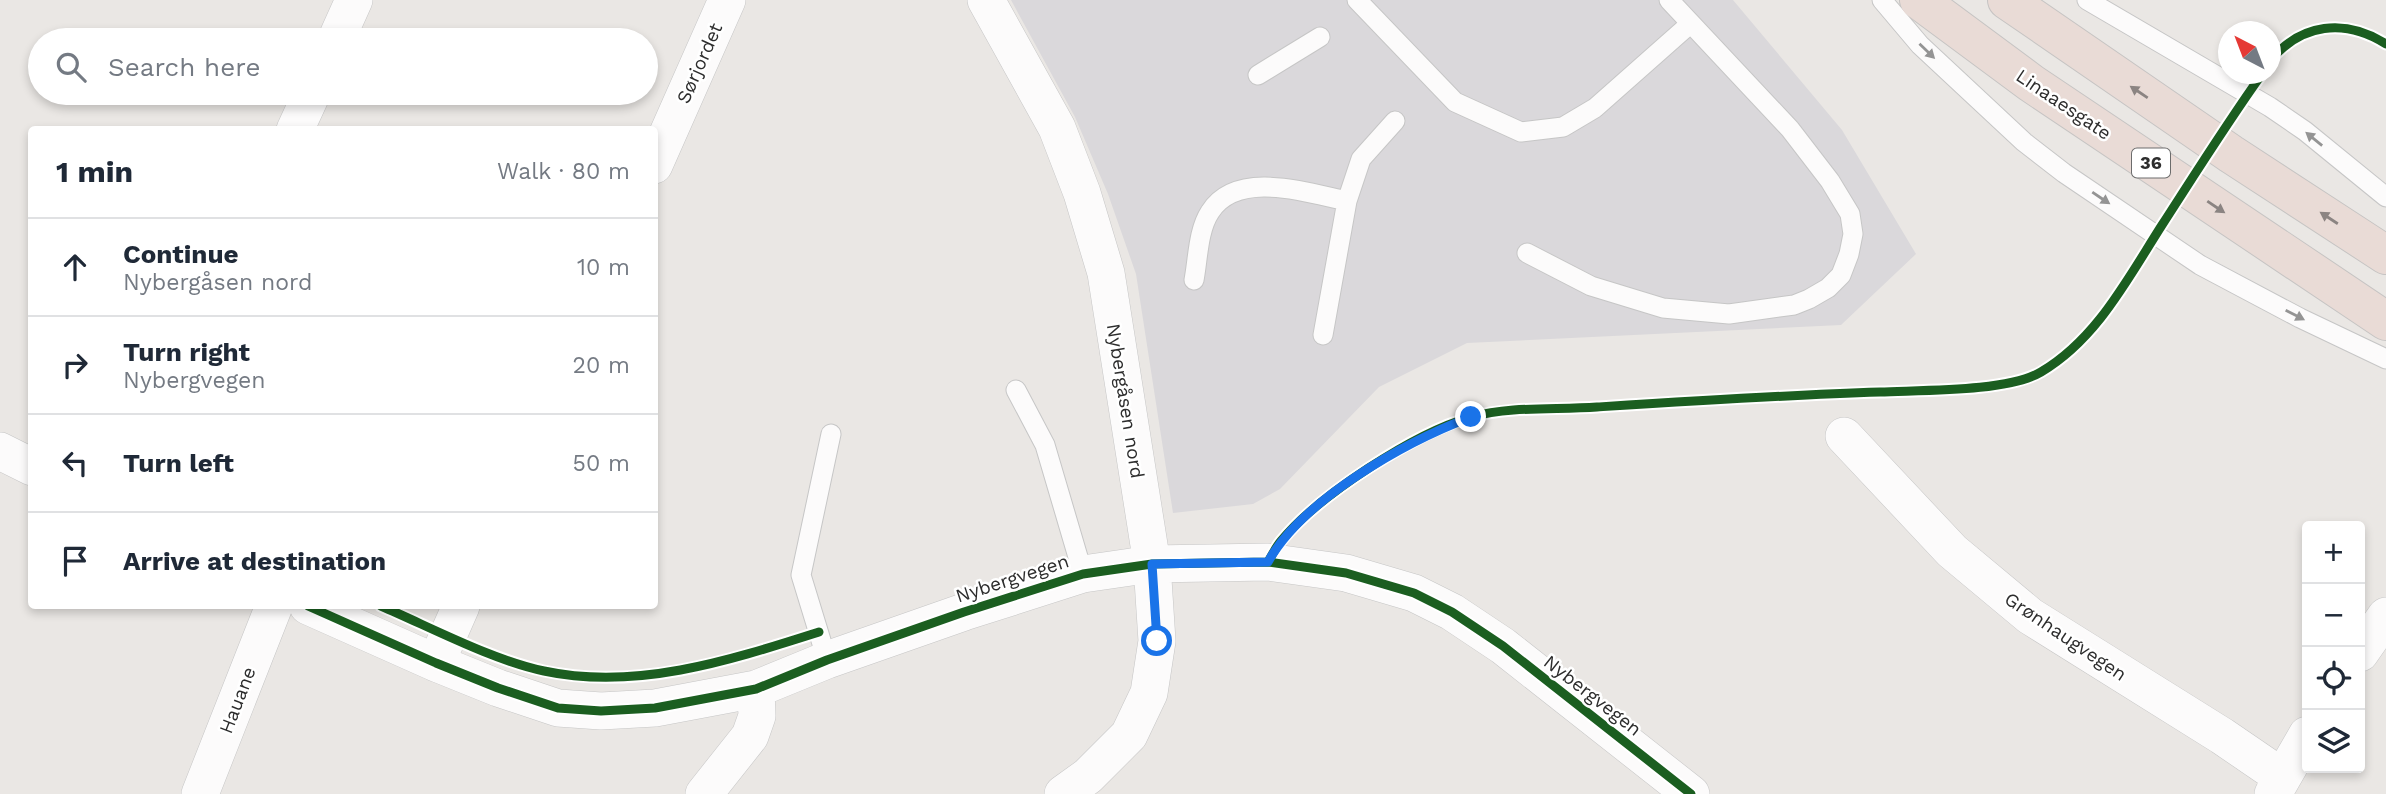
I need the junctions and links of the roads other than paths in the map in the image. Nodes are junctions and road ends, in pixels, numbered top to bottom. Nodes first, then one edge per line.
1 (354, 0) edge
2 (727, 0) edge
3 (986, 0) edge
4 (1357, 0) edge
5 (1669, 0) edge
6 (1882, 0) edge
7 (1919, 0) edge
8 (2007, 0) edge
9 (2087, 0) edge
10 (1690, 24) junction
11 (341, 28) edge
12 (1320, 37) dead end
13 (1258, 75) dead end
14 (306, 105) edge
15 (1395, 121) dead end
16 (297, 126) edge
17 (658, 156) edge
18 (2386, 197) edge
19 (1346, 201) junction
20 (1527, 253) dead end
21 (2386, 255) edge
22 (1194, 280) dead end
23 (2386, 321) edge
24 (1323, 335) dead end
25 (2386, 359) edge
26 (1016, 390) dead end
27 (831, 434) dead end
28 (1844, 436) dead end
29 (0, 451) edge
30 (28, 465) edge
31 (1152, 564) junction
32 (1083, 574) junction
33 (273, 609) edge
34 (316, 609) edge
35 (460, 609) edge
36 (2386, 616) edge
37 (2364, 647) edge
38 (827, 660) junction
39 (436, 663) junction
40 (756, 689) junction
41 (2302, 744) edge
42 (2277, 786) edge
43 (200, 794) edge
44 (704, 794) edge
45 (1063, 794) edge
46 (1691, 794) edge

1 - 11 street
2 - 17 street, Sørjordet
3 - 31 street, Nybergåsen nord
4 - 10 lane
5 - 10 lane
6 -> 25 lane
7 -> 23 highway, Linaaesgate / 36
21 -> 8 highway
18 -> 9 lane
10 - 20 lane
12 - 13 lane
14 - 16 street
15 - 19 lane
19 - 22 lane
19 - 24 lane
26 - 32 lane
27 - 38 lane
28 - 42 street, Grønhaugvegen
29 - 30 street
31 - 32 street, Nybergvegen
31 - 45 street, Nybergåsen nord
31 - 46 street, Nybergvegen
32 - 38 street, Nybergvegen
33 - 43 street, Hauane
34 - 39 street, Nybergvegen
35 - 39 street
36 - 37 street
38 - 40 street, Nybergvegen
39 - 40 street, Nybergvegen
40 - 44 street
41 - 42 street, Grønhaugvegen

